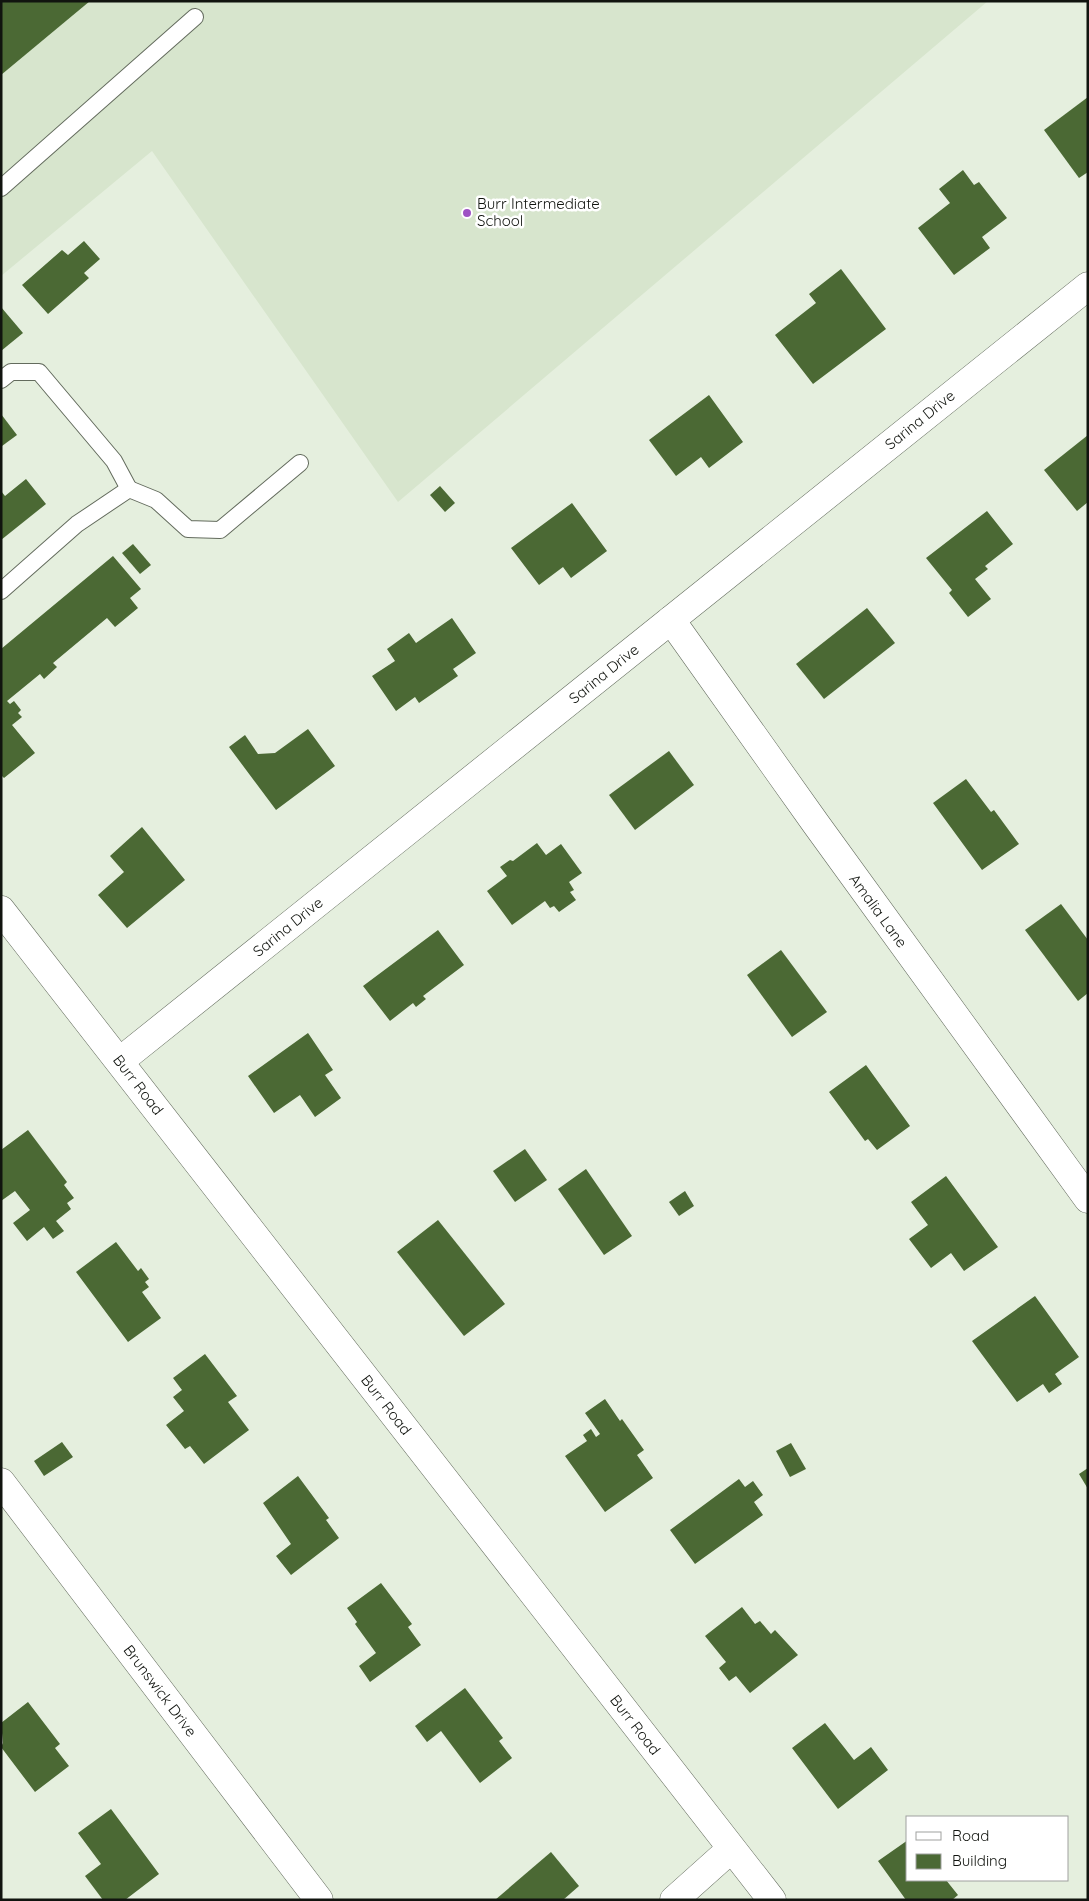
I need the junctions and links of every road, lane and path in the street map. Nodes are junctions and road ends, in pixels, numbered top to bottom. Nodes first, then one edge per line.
1 (195, 17) dead end
2 (1, 188) edge
3 (1088, 286) edge
4 (1, 380) edge
5 (300, 463) dead end
6 (129, 489) junction
7 (1, 591) edge
8 (671, 620) junction
9 (1, 910) edge
10 (120, 1061) junction
11 (1088, 1199) edge
12 (1, 1482) edge
13 (731, 1849) junction
14 (319, 1900) edge
15 (674, 1900) edge
16 (772, 1900) edge

1 - 2 lane
3 - 8 street, Sarina Drive
4 - 6 lane
5 - 6 lane
6 - 7 lane
8 - 10 street, Sarina Drive
8 - 11 street, Amalia Lane
9 - 10 street, Burr Road
10 - 13 street, Burr Road
12 - 14 street, Brunswick Drive
13 - 15 street
13 - 16 street, Burr Road

